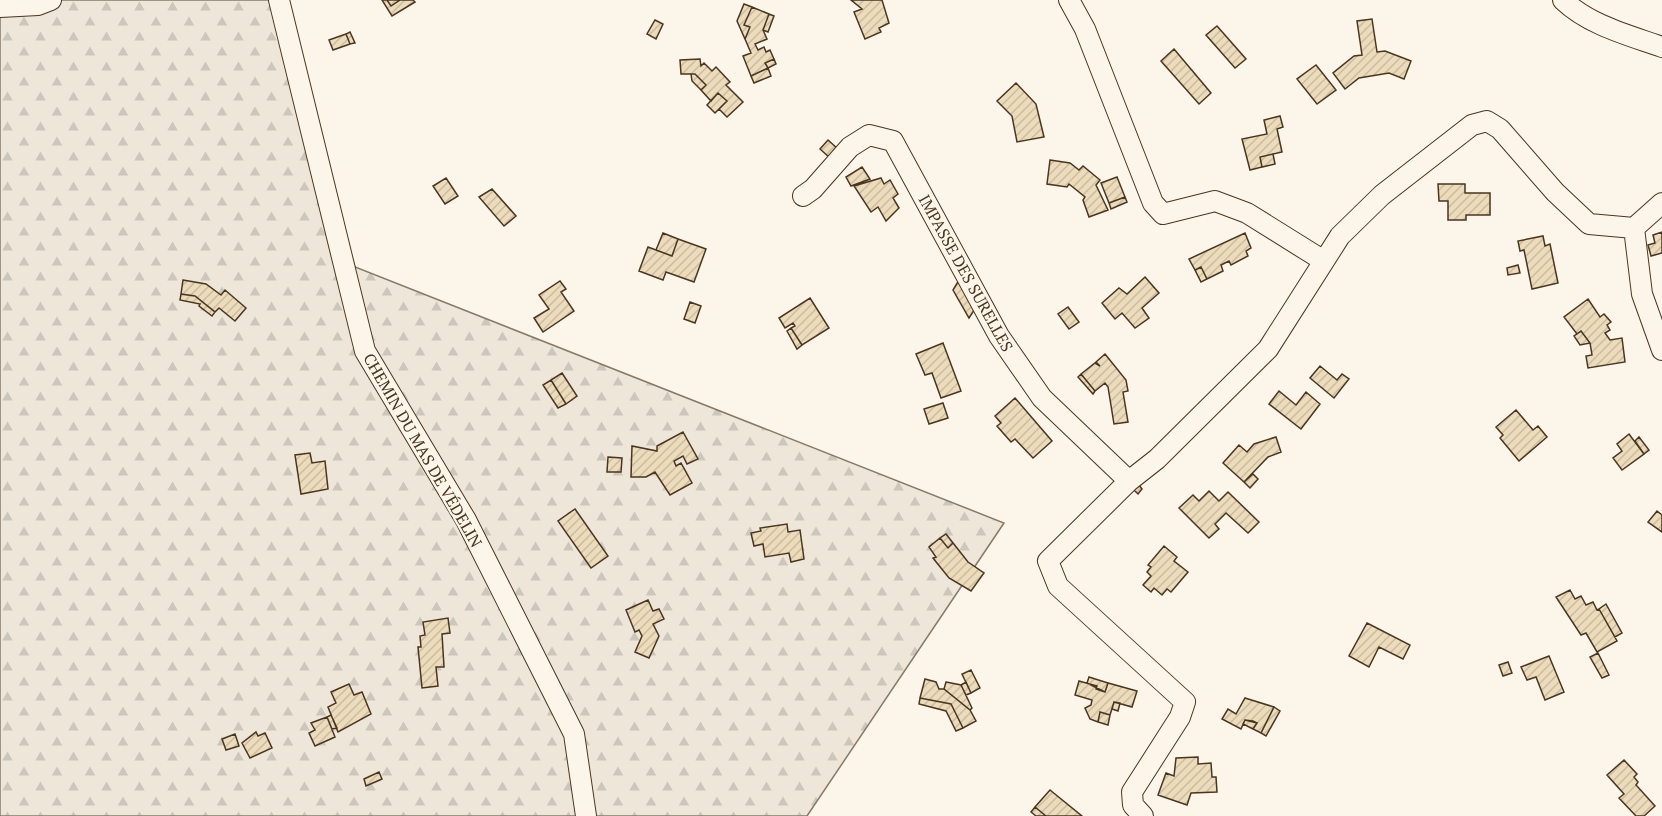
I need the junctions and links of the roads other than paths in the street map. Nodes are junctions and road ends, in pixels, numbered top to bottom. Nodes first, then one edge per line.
1 (51, 0) edge
2 (279, 0) edge
3 (1069, 0) edge
4 (1563, 0) edge
5 (0, 7) edge
6 (1662, 47) edge
7 (803, 196) dead end
8 (1662, 203) edge
9 (1634, 228) junction
10 (1324, 261) junction
11 (1662, 350) edge
12 (1129, 481) junction
13 (586, 816) edge
14 (1143, 816) edge

1 - 5 street
2 - 13 street, CHEMIN DU MAS DE VÉDELIN
3 - 10 street
4 - 6 street
7 - 12 street, IMPASSE DES SURELLES
8 - 9 street
9 - 10 street
9 - 11 street
10 - 12 street
12 - 14 street

